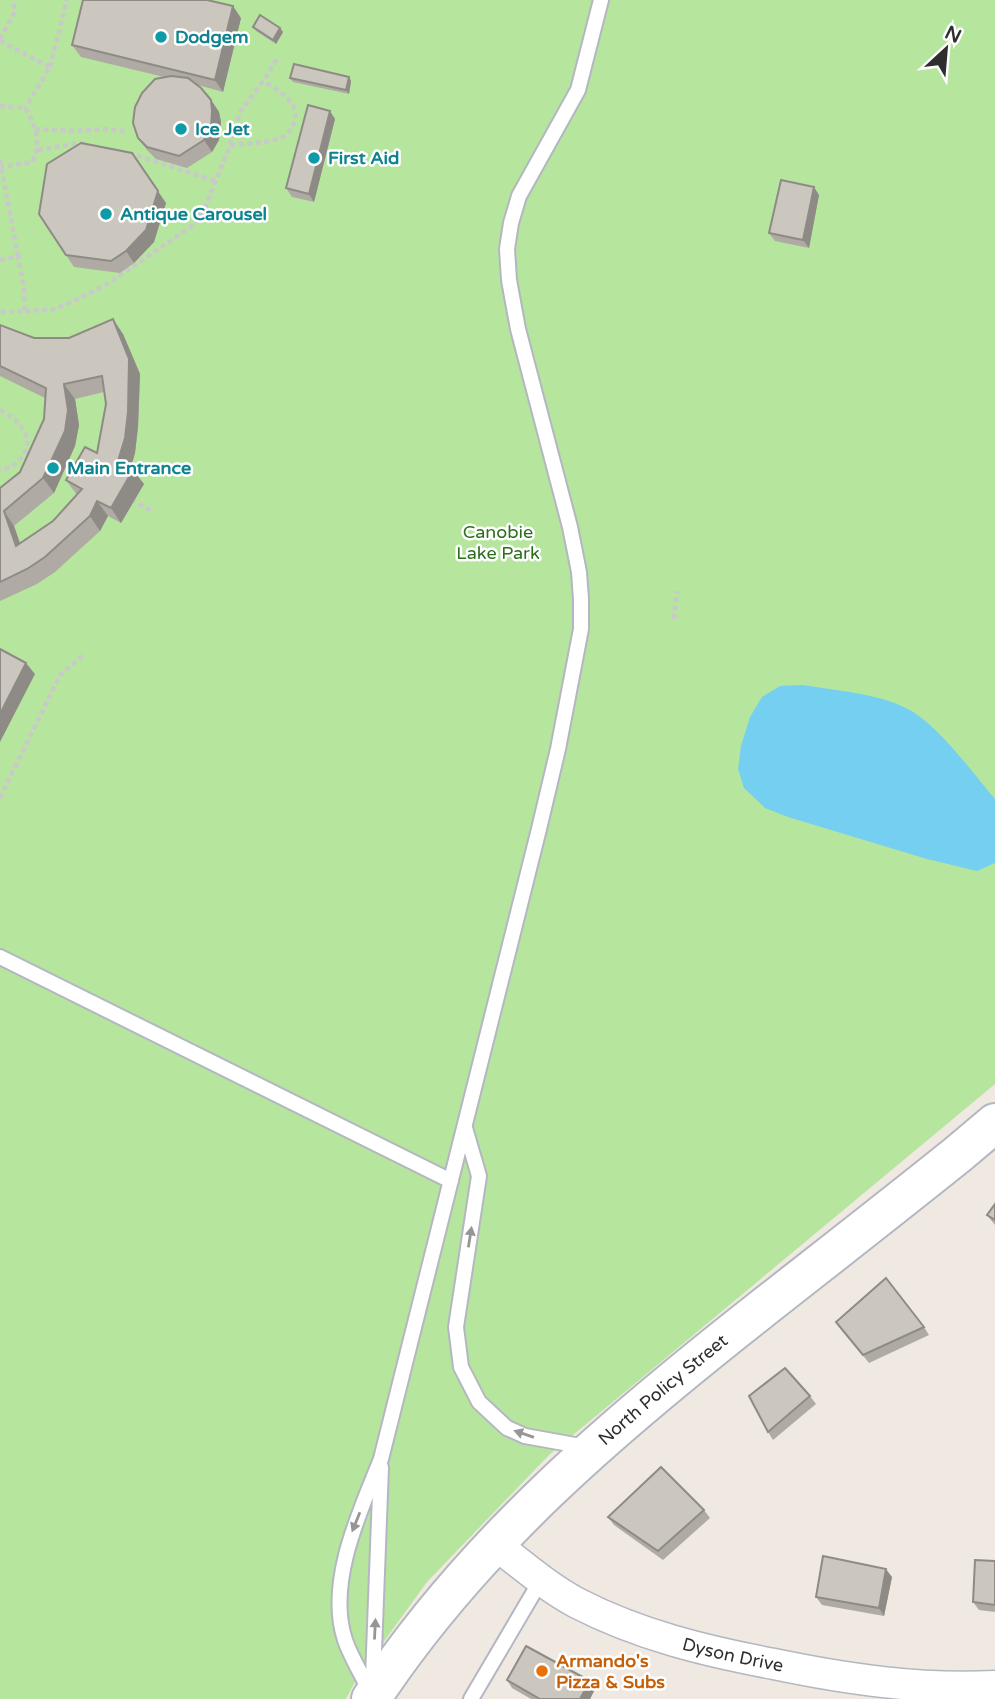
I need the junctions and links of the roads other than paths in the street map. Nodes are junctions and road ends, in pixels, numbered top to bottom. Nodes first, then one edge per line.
1 (601, 0) edge
2 (0, 957) edge
3 (995, 1123) edge
4 (464, 1126) junction
5 (450, 1181) junction
6 (591, 1448) junction
7 (382, 1459) junction
8 (495, 1544) junction
9 (541, 1580) junction
10 (995, 1686) edge
11 (373, 1698) edge
12 (471, 1699) edge

1 - 4 lane
2 - 5 lane
3 - 6 street, North Policy Street
4 - 5 lane
6 -> 4 lane
5 - 7 lane
6 - 8 street, North Policy Street
11 -> 7 lane
7 -> 11 lane
8 - 9 street, Dyson Drive
8 - 11 street, North Policy Street
9 - 10 street, Dyson Drive
9 - 12 lane

